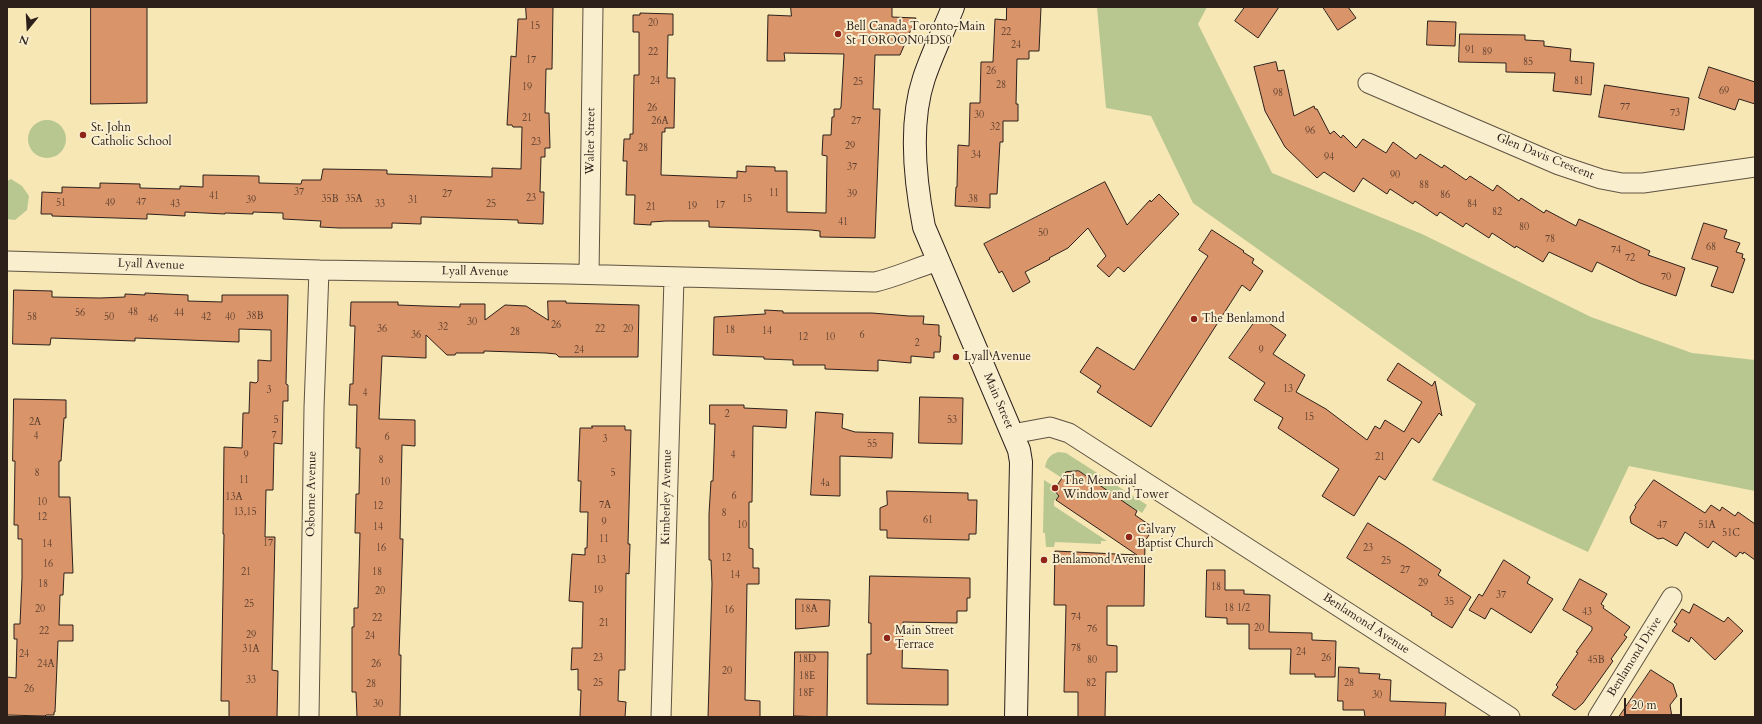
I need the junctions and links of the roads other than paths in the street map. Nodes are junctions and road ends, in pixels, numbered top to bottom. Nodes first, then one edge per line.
1 (593, 7) edge
2 (953, 7) edge
3 (1368, 83) dead end
4 (1755, 167) edge
5 (7, 261) edge
6 (939, 261) junction
7 (319, 270) junction
8 (589, 274) junction
9 (674, 278) junction
10 (1012, 434) junction
11 (1672, 597) dead end
12 (308, 717) edge
13 (661, 717) edge
14 (1016, 717) edge
15 (1510, 717) edge
16 (1598, 717) edge

1 - 8 street, Walter Street
2 - 6 street, Main Street
3 - 4 street, Glen Davis Crescent
5 - 7 street, Lyall Avenue
6 - 9 street, Lyall Avenue
6 - 10 street, Main Street
7 - 8 street, Lyall Avenue
7 - 12 street, Osborne Avenue
8 - 9 street, Lyall Avenue
9 - 13 street, Kimberley Avenue
10 - 14 street, Main Street
10 - 15 street, Benlamond Avenue
11 - 16 street, Benlamond Drive

